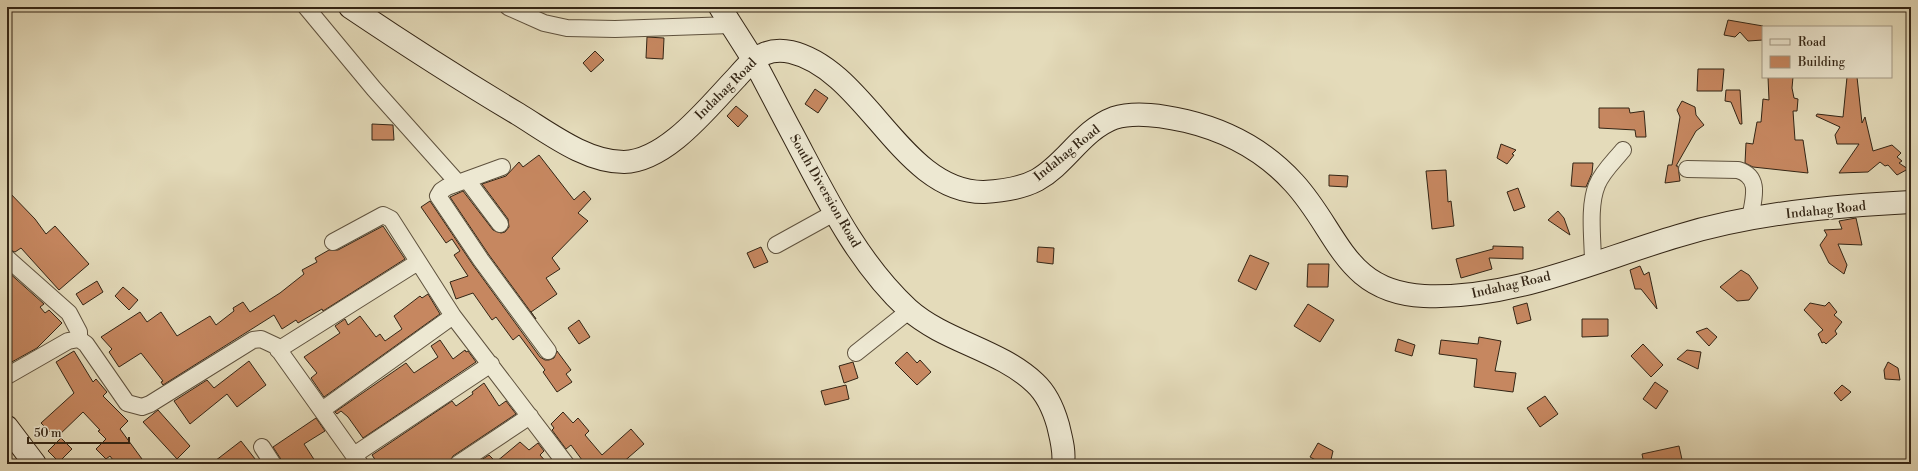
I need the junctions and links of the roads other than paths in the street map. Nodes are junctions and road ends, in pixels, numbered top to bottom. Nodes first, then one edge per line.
1 (306, 7) edge
2 (350, 7) edge
3 (510, 7) edge
4 (726, 16) edge
5 (753, 60) junction
6 (1623, 150) dead end
7 (502, 167) dead end
8 (1687, 168) dead end
9 (463, 182) junction
10 (1911, 202) edge
11 (834, 213) junction
12 (1750, 219) junction
13 (500, 224) dead end
14 (333, 242) dead end
15 (776, 245) dead end
16 (7, 258) edge
17 (418, 262) junction
18 (1593, 263) junction
19 (910, 310) junction
20 (453, 316) junction
21 (79, 339) junction
22 (278, 350) junction
23 (548, 352) dead end
24 (856, 353) dead end
25 (491, 364) junction
26 (7, 376) edge
27 (322, 410) junction
28 (530, 416) junction
29 (7, 427) edge
30 (262, 447) dead end
31 (357, 460) edge
32 (31, 462) edge
33 (273, 464) edge
34 (458, 464) edge
35 (566, 464) edge
36 (1063, 464) edge

1 - 9 street
2 - 5 main road, Indahag Road
3 - 4 street
4 - 5 main road, South Diversion Road
5 - 11 main road, South Diversion Road
5 - 18 main road, Indahag Road
6 - 18 street
7 - 9 street
8 - 12 street
9 - 13 street
9 - 23 street
10 - 12 main road, Indahag Road
11 - 15 street
11 - 19 main road, South Diversion Road
12 - 18 main road, Indahag Road
14 - 17 street
16 - 21 street
17 - 20 street
17 - 22 street
19 - 24 street
19 - 36 main road, South Diversion Road
20 - 25 street
20 - 27 street
21 - 22 street
21 - 26 street
22 - 27 street
25 - 28 street
25 - 31 street
27 - 31 street
28 - 34 street
28 - 35 street
29 - 32 main road
30 - 33 street

